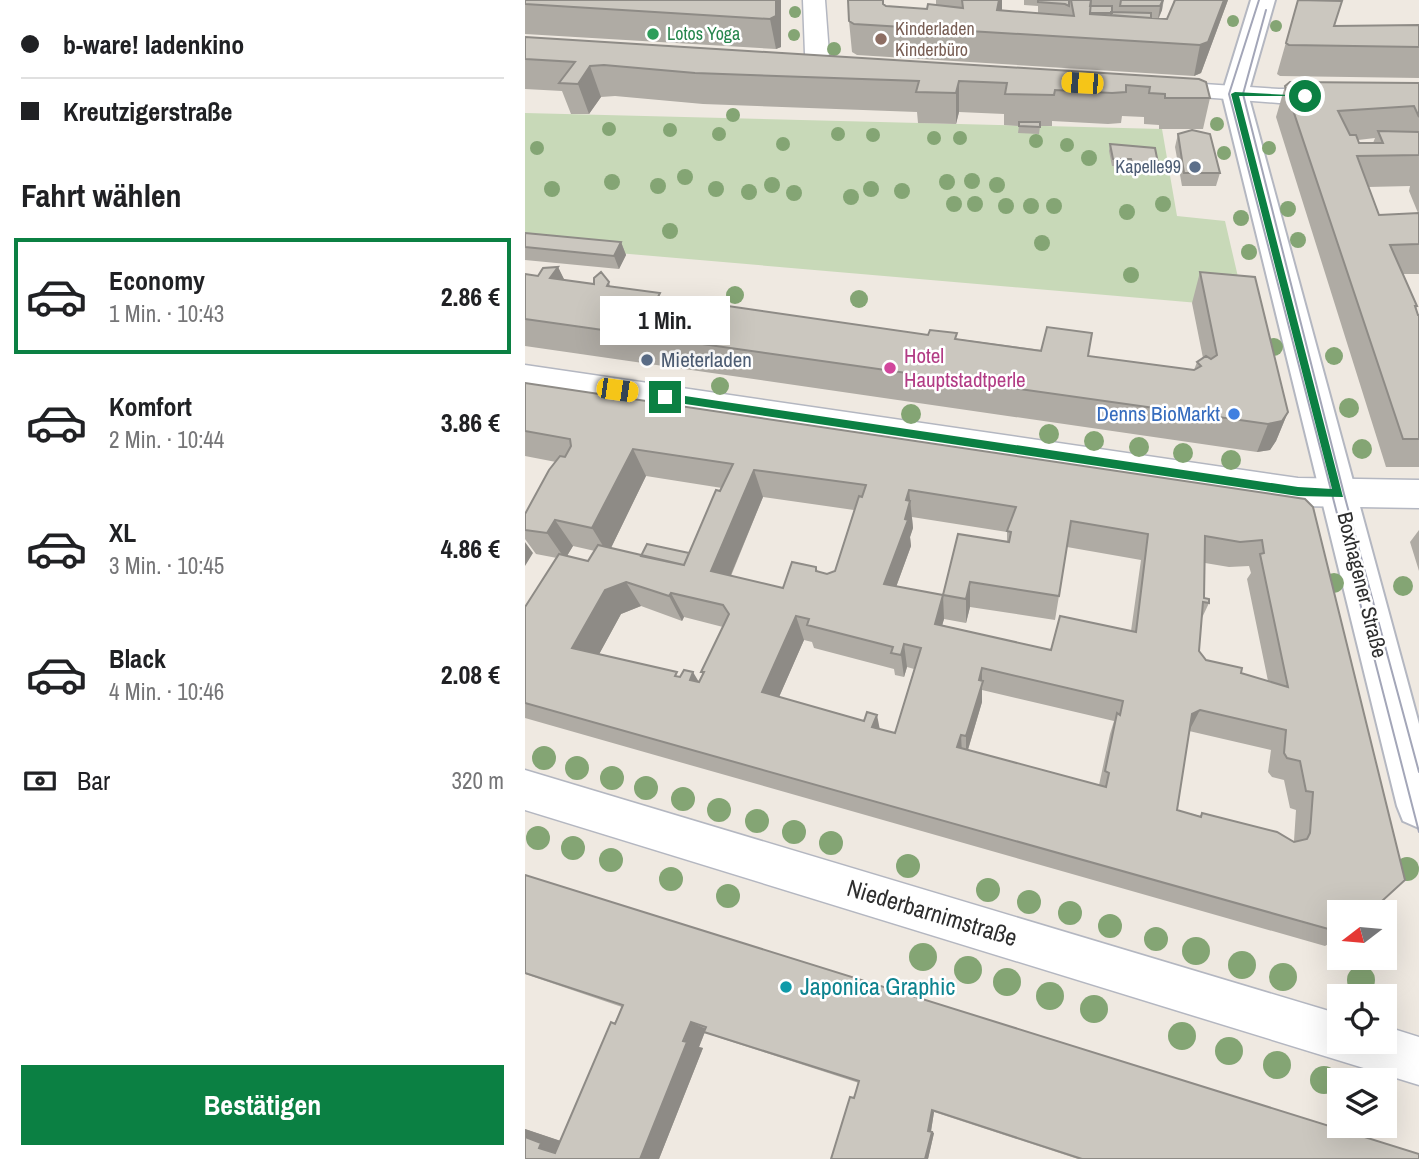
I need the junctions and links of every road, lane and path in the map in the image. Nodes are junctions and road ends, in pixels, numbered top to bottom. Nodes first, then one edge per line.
1 (814, 0) edge
2 (1263, 0) edge
3 (786, 64) edge
4 (1131, 86) edge
5 (1235, 94) junction
6 (1419, 96) edge
7 (525, 377) edge
8 (1339, 494) junction
9 (1419, 495) edge
10 (525, 790) edge
11 (1419, 806) edge
12 (1327, 1034) edge
13 (1395, 1054) edge
14 (1419, 1061) edge

1 - 3 street
2 - 5 street
4 - 5 street
5 - 6 street
5 - 8 street, Boxhagener Straße
7 - 8 street
8 - 9 street
8 - 11 street, Boxhagener Straße
10 - 12 street, Niederbarnimstraße
13 - 14 street

